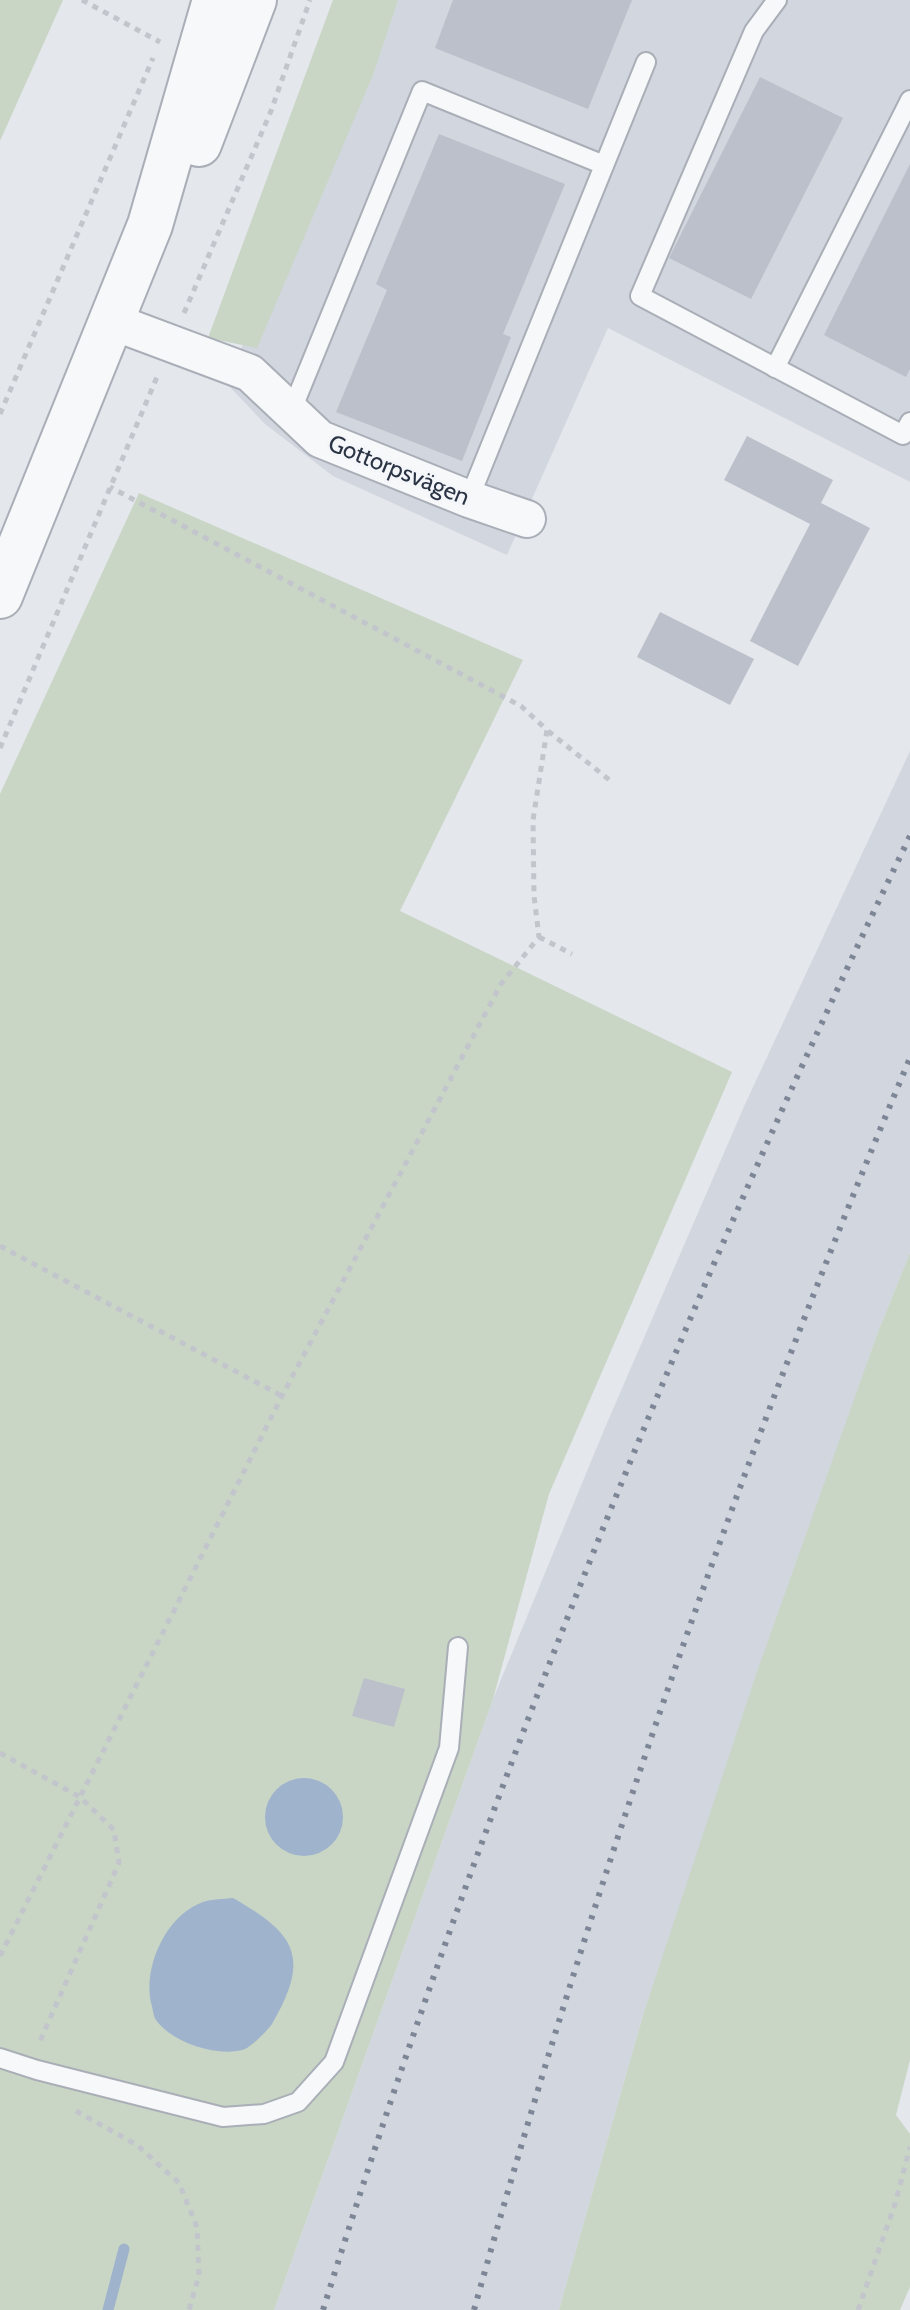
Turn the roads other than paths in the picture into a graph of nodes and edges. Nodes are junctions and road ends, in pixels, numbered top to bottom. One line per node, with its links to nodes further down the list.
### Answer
1 (215, 0): 7 (street)
2 (254, 0): 7 (street)
3 (777, 0): 9 (lane)
4 (646, 62): 6 (lane)
5 (910, 100): 9 (lane)
6 (604, 165): 10 (lane); 12 (lane)
7 (150, 225): 8 (street)
8 (111, 321): 10 (street, Gottorpsvägen); 14 (street)
9 (775, 368): 11 (lane)
10 (291, 412): 12 (street, Gottorpsvägen)
11 (910, 422)
12 (469, 499): 13 (street, Gottorpsvägen)
13 (527, 519)
14 (0, 596)
15 (458, 1647): 16 (lane)
16 (0, 2058)

